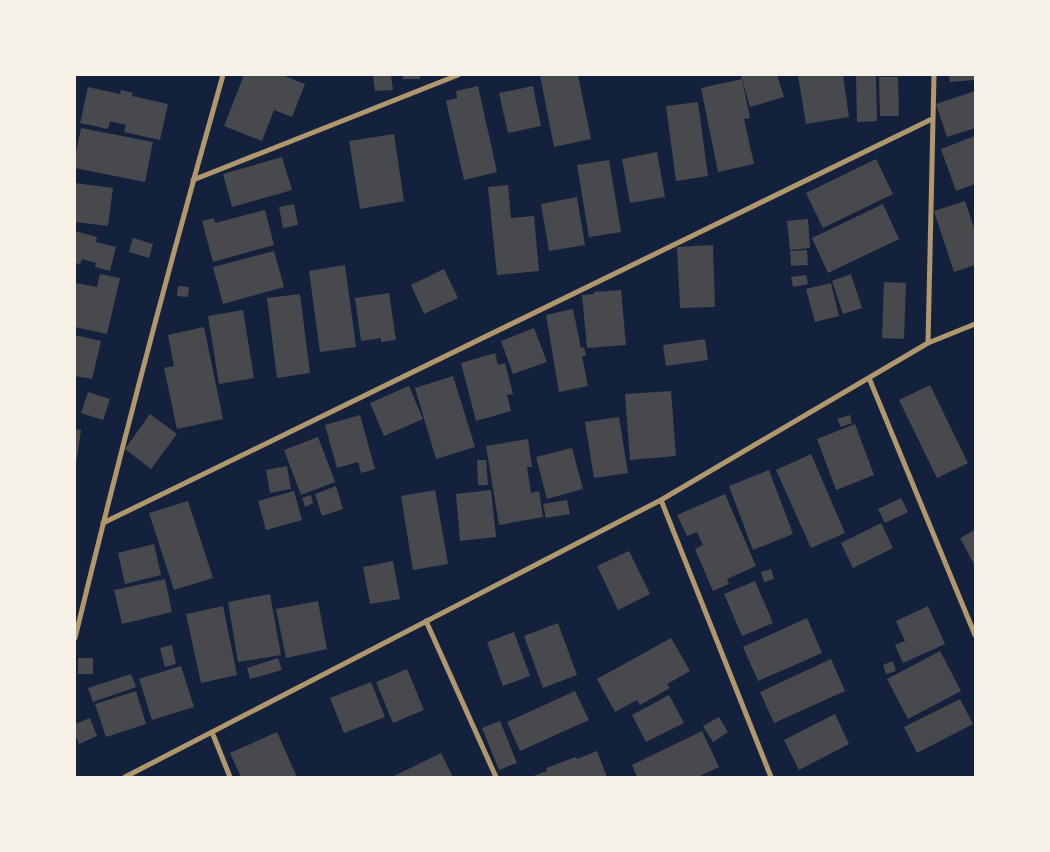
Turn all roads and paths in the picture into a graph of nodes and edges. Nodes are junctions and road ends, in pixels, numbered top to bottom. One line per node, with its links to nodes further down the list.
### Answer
1 (223, 75): 5 (street)
2 (458, 75): 5 (street)
3 (934, 75): 4 (street)
4 (932, 119): 7 (street); 10 (street)
5 (193, 180): 10 (street)
6 (975, 324): 7 (street)
7 (928, 343): 8 (street)
8 (868, 378): 9 (street); 12 (street)
9 (661, 500): 11 (street); 18 (street)
10 (103, 524): 13 (street)
11 (426, 621): 14 (street); 17 (street)
12 (975, 635)
13 (75, 638)
14 (212, 732): 15 (street); 16 (street)
15 (125, 777)
16 (230, 777)
17 (496, 777)
18 (771, 777)

